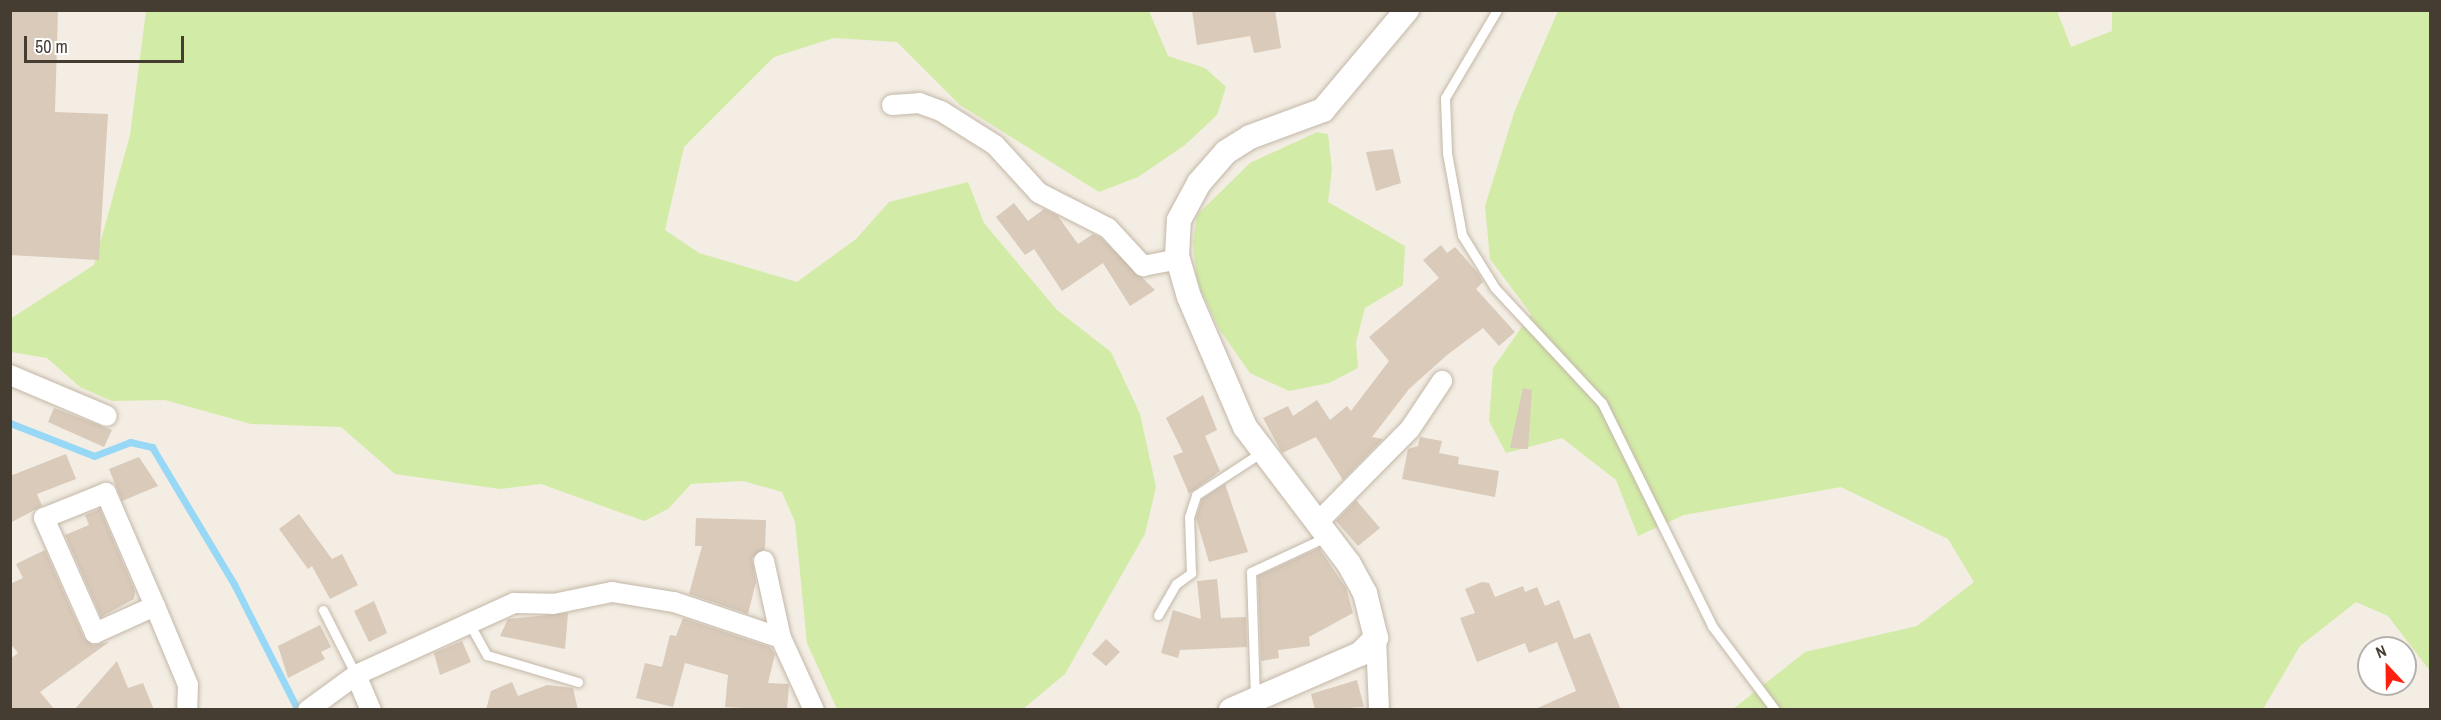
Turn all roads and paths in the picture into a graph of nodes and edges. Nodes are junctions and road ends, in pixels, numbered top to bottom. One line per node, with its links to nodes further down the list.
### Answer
1 (1407, 10): 4 (street)
2 (1497, 10): 26 (lane)
3 (892, 105): 4 (street)
4 (1178, 259): 8 (street)
5 (10, 375): 7 (street)
6 (1442, 381): 9 (street)
7 (107, 416)
8 (1262, 452): 9 (street); 13 (lane)
9 (1324, 528): 16 (street); 19 (lane)
10 (764, 561): 15 (street)
11 (155, 606): 11 (street); 20 (street)
12 (323, 610): 17 (lane)
13 (1158, 615)
14 (469, 623): 15 (street); 17 (street); 18 (lane)
15 (781, 638): 23 (street)
16 (1376, 638): 19 (street); 25 (street)
17 (356, 675): 21 (street); 22 (street)
18 (578, 682)
19 (1255, 699): 24 (street)
20 (187, 710)
21 (308, 710)
22 (371, 710)
23 (814, 710)
24 (1231, 710)
25 (1379, 710)
26 (1775, 710)

